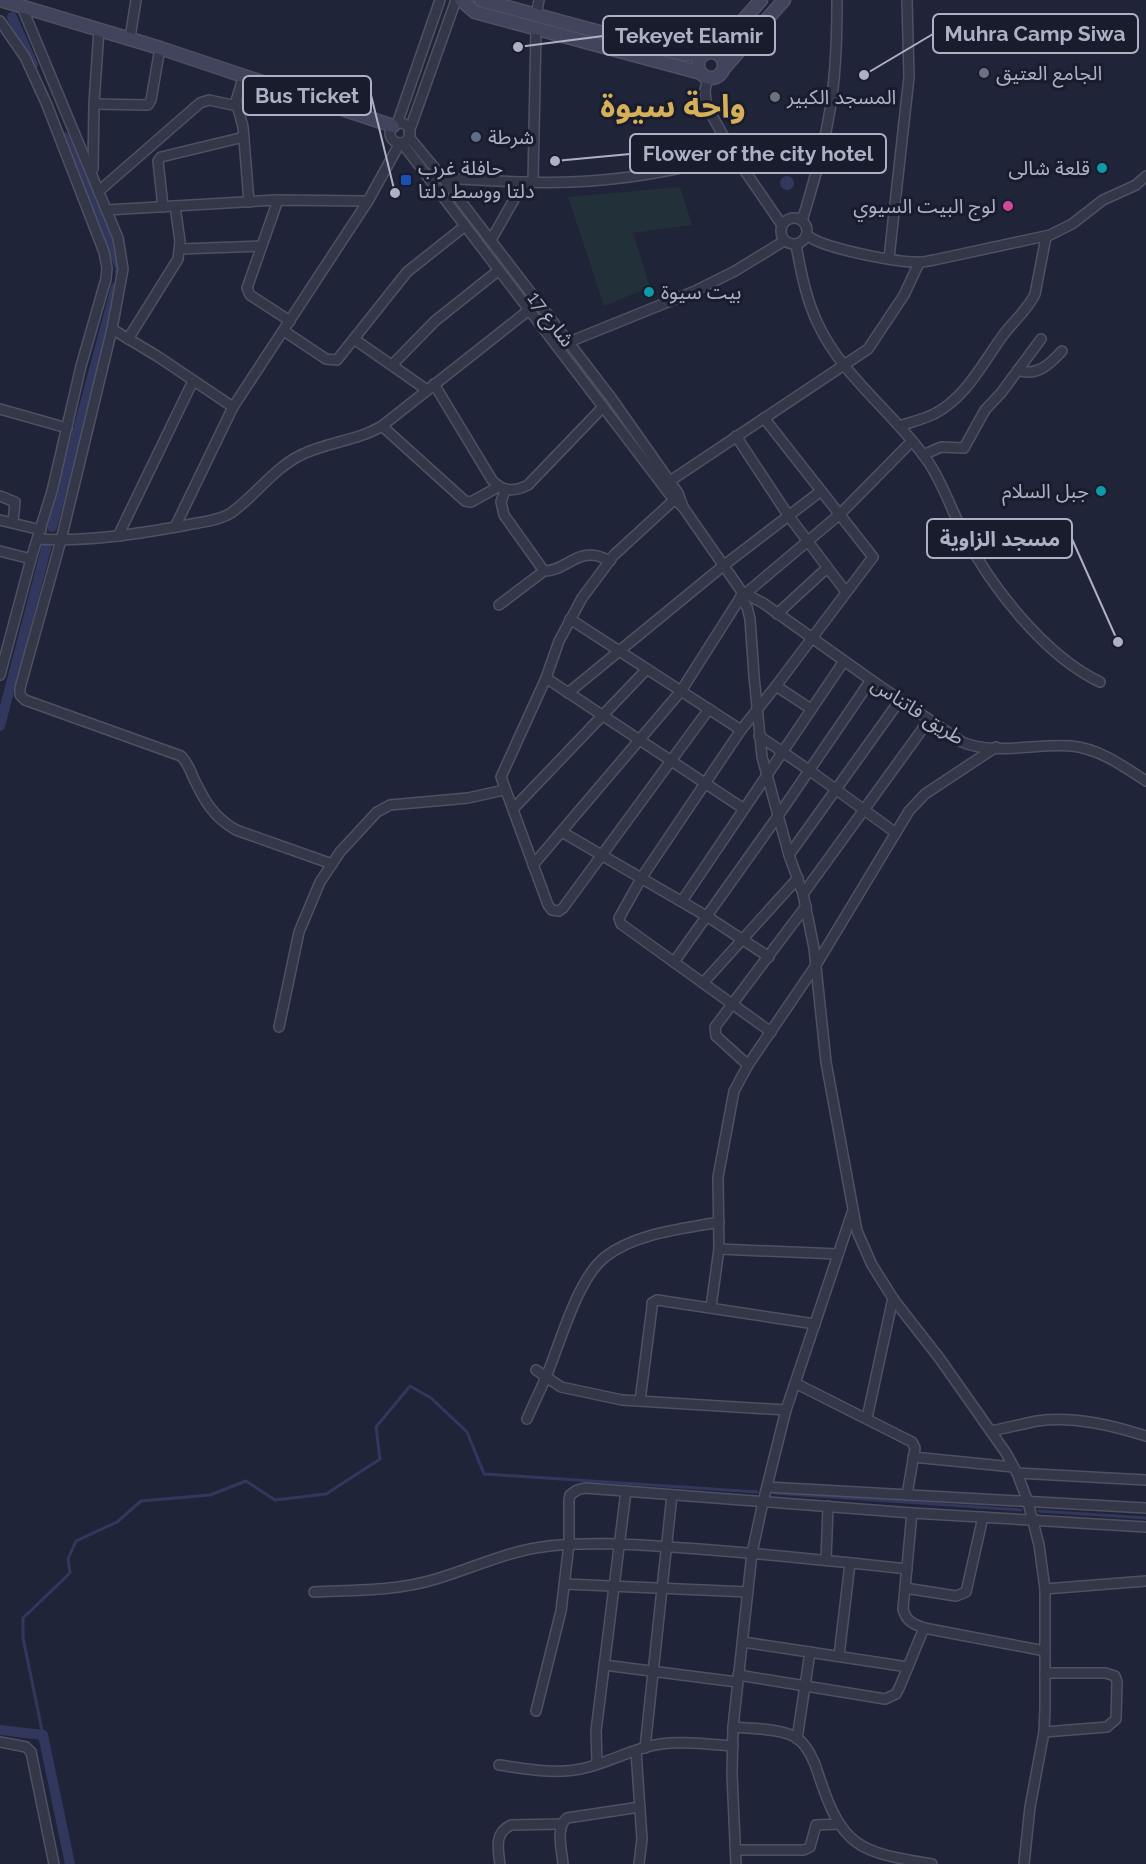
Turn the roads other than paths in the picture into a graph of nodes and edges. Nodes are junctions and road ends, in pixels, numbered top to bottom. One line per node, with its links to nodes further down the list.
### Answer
1 (1, 0): 12 (street)
2 (136, 0): 17 (street)
3 (440, 0): 20 (street)
4 (456, 0): 21 (street)
5 (462, 0): 16 (street)
6 (481, 0): 13 (street)
7 (539, 0): 13 (street)
8 (761, 0): 19 (street)
9 (784, 0): 22 (street)
10 (837, 0): 42 (street)
11 (907, 0): 52 (street)
12 (22, 7): 15 (street); 31 (street)
13 (536, 16): 19 (street)
14 (0, 21): 77 (street)
15 (99, 29): 17 (street); 25 (street)
16 (536, 29): 24 (street); 34 (street)
17 (130, 38): 18 (street)
18 (159, 48): 23 (street); 25 (street)
19 (709, 53): 22 (street); 24 (street)
20 (420, 57): 21 (street); 27 (street)
21 (434, 63): 29 (street)
22 (725, 67): 24 (street)
23 (244, 75): 26 (street); 27 (street)
24 (705, 76): 30 (street)
25 (94, 104): 31 (street)
26 (237, 106): 28 (street); 35 (street)
27 (395, 125): 29 (street); 29 (street)
28 (244, 137): 38 (street); 40 (street)
29 (405, 139): 32 (street, شارع 17); 37 (street); 44 (street, شارع 17)
30 (734, 155): 34 (street); 43 (street)
31 (93, 174): 35 (street)
32 (443, 178): 34 (street); 47 (street, شارع 17)
33 (1145, 178): 46 (street)
34 (528, 182): 47 (street)
35 (99, 190): 41 (street)
36 (278, 200): 37 (street); 38 (street); 50 (street)
37 (368, 201): 56 (street)
38 (249, 202): 39 (street)
39 (175, 206): 40 (street); 51 (street)
40 (163, 207): 41 (street)
41 (106, 210): 57 (street)
42 (802, 220): 43 (street); 45 (street)
43 (782, 225): 48 (street)
44 (465, 226): 54 (street, شارع 17); 60 (street)
45 (807, 235): 49 (street); 52 (street)
46 (1046, 237): 53 (street); 76 (street)
47 (491, 240): 62 (street, شارع 17)
48 (784, 241): 49 (street); 62 (street)
49 (796, 245): 65 (street)
50 (261, 246): 51 (street); 56 (street)
51 (180, 249): 59 (street)
52 (889, 258): 53 (street)
53 (919, 263): 65 (street)
54 (499, 270): 55 (street, شارع 17); 64 (street)
55 (529, 310): 68 (street); 72 (street, شارع 17)
56 (290, 321): 58 (street)
57 (112, 329): 59 (street); 94 (street)
58 (284, 331): 60 (street); 71 (street)
59 (128, 339): 67 (street)
60 (354, 339): 64 (street)
61 (1041, 339): 66 (street)
62 (569, 342): 81 (street, شارع 17)
63 (1062, 351): 66 (street)
64 (392, 365): 68 (street)
65 (844, 366): 74 (street); 76 (street)
66 (1018, 370): 70 (street)
67 (193, 381): 71 (street); 93 (street)
68 (430, 387): 75 (street); 82 (street)
69 (1015, 391): 70 (street)
70 (1001, 393): 80 (street)
71 (233, 407): 91 (street)
72 (603, 407): 82 (street); 85 (street, شارع 17)
73 (0, 409): 77 (street)
74 (764, 418): 78 (street); 83 (street)
75 (382, 426): 82 (street); 91 (street)
76 (900, 426): 79 (street)
77 (67, 428): 92 (street)
78 (736, 436): 81 (street); 88 (street)
79 (912, 441): 80 (street); 87 (street)
80 (923, 455): 116 (street)
81 (670, 481): 86 (street, شارع 17)
82 (501, 488): 101 (street)
83 (821, 490): 87 (street); 88 (street)
84 (0, 496): 90 (street)
85 (674, 500): 86 (street, شارع 17); 98 (street)
86 (683, 507): 99 (street, شارع 17)
87 (840, 514): 95 (street); 102 (street)
88 (788, 515): 95 (street); 99 (street)
89 (0, 520): 90 (street)
90 (14, 522): 92 (street)
91 (175, 527): 93 (street)
92 (39, 535): 94 (street); 97 (street)
93 (118, 536): 94 (street)
94 (61, 540): 146 (street)
95 (808, 542): 100 (street); 103 (street)
96 (0, 551): 97 (street)
97 (31, 559): 108 (street)
98 (610, 561): 101 (street); 106 (street)
99 (723, 566): 103 (street, شارع 17); 110 (street)
100 (827, 568): 102 (street); 105 (street)
101 (544, 572): 104 (street)
102 (846, 592): 109 (street)
103 (743, 595): 105 (street, طريق فاتناس); 118 (street); 121 (street)
104 (499, 605)
105 (777, 614): 109 (street, طريق فاتناس)
106 (570, 619): 110 (street); 114 (street)
107 (0, 630): 108 (street)
108 (12, 631): 113 (street)
109 (811, 638): 111 (street, طريق فاتناس); 117 (street)
110 (619, 652): 112 (street); 119 (street)
111 (844, 661): 115 (street, طريق فاتناس); 123 (street)
112 (647, 669): 118 (street); 124 (street)
113 (0, 675)
114 (546, 678): 119 (street); 137 (street)
115 (871, 680): 120 (street, طريق فاتناس); 132 (street)
116 (1100, 682)
117 (776, 686): 121 (street); 123 (street)
118 (681, 691): 122 (street); 128 (street)
119 (568, 693): 124 (street)
120 (900, 700): 125 (street, طريق فاتناس); 136 (street)
121 (757, 709): 126 (street); 127 (street)
122 (710, 710): 126 (street); 131 (street)
123 (811, 710): 130 (street)
124 (602, 716): 128 (street); 138 (street)
125 (929, 720): 129 (street, طريق فاتناس); 140 (street)
126 (741, 730): 135 (street)
127 (759, 736): 130 (street); 133 (street)
128 (638, 741): 131 (street); 142 (street)
129 (996, 747): 134 (street, طريق فاتناس); 143 (street)
130 (783, 752): 132 (street); 133 (street)
131 (672, 761): 135 (street); 144 (street)
132 (809, 770): 136 (street); 141 (street)
133 (767, 777): 139 (street); 141 (street)
134 (1146, 781)
135 (706, 783): 139 (street); 148 (street)
136 (836, 789): 140 (street); 145 (street)
137 (504, 790): 138 (street); 146 (street)
138 (513, 809): 147 (street)
139 (744, 809): 151 (street)
140 (864, 810): 143 (street); 150 (street)
141 (778, 816): 145 (street); 153 (street)
142 (562, 832): 144 (street); 147 (street)
143 (896, 834): 157 (street)
144 (602, 854): 147 (street); 148 (street)
145 (789, 855): 149 (street)
146 (332, 864): 160 (street)
147 (533, 865)
148 (642, 877): 151 (street); 156 (street)
149 (798, 878): 150 (street); 154 (street)
150 (803, 894): 152 (street)
151 (682, 901): 153 (street)
152 (806, 906): 155 (street); 157 (street)
153 (708, 917): 154 (street); 156 (street)
154 (743, 939): 155 (street); 158 (street)
155 (769, 957): 159 (street)
156 (674, 962): 158 (street)
157 (816, 965): 161 (street); 163 (street)
158 (703, 983): 159 (street)
159 (732, 1004): 161 (street); 162 (street)
160 (279, 1027)
161 (771, 1032): 162 (street)
162 (748, 1065): 164 (street)
163 (852, 1212): 166 (street); 167 (street)
164 (719, 1222): 165 (street); 171 (street)
165 (719, 1249): 166 (street); 168 (street)
166 (838, 1254): 169 (street)
167 (893, 1298): 175 (street); 177 (street)
168 (711, 1307): 169 (street); 173 (street)
169 (815, 1324): 172 (street)
170 (536, 1371): 171 (street)
171 (546, 1378): 173 (street); 176 (street)
172 (795, 1383): 174 (street); 175 (street)
173 (640, 1401): 174 (street)
174 (786, 1410): 182 (street)
175 (867, 1418): 179 (street)
176 (527, 1419)
177 (992, 1431): 178 (street); 180 (street)
178 (1146, 1436)
179 (913, 1457): 180 (street); 185 (street)
180 (1015, 1470): 181 (street); 187 (street)
181 (1146, 1480)
182 (767, 1487): 185 (street); 186 (street)
183 (626, 1491): 184 (street); 194 (street); 195 (street)
184 (672, 1495): 186 (street); 196 (street)
185 (907, 1495): 187 (street)
186 (763, 1502): 188 (street); 197 (street)
187 (1028, 1502): 189 (street); 192 (street)
188 (828, 1506): 190 (street); 198 (street)
189 (1146, 1508)
190 (912, 1512): 191 (street); 200 (street)
191 (983, 1517): 192 (street); 205 (street)
192 (1032, 1519): 193 (street); 206 (street)
193 (1146, 1527)
194 (569, 1544): 195 (street); 202 (street); 207 (street)
195 (619, 1544): 196 (street); 203 (street)
196 (667, 1547): 197 (street); 204 (street)
197 (752, 1553): 198 (street); 208 (street)
198 (826, 1560): 199 (street)
199 (850, 1563): 200 (street); 213 (street)
200 (907, 1569): 205 (street)
201 (1146, 1581): 206 (street)
202 (565, 1584): 203 (street); 220 (street)
203 (614, 1587): 204 (street); 214 (street)
204 (663, 1588): 208 (street); 216 (street)
205 (905, 1588): 209 (street)
206 (1045, 1588): 211 (street)
207 (314, 1592)
208 (748, 1592): 210 (street)
209 (924, 1628): 211 (street); 215 (street)
210 (743, 1642): 212 (street); 218 (street)
211 (1045, 1651): 217 (street)
212 (810, 1652): 213 (street); 219 (street)
213 (839, 1656): 215 (street)
214 (604, 1665): 216 (street); 227 (street)
215 (908, 1667): 219 (street)
216 (653, 1672): 218 (street); 226 (street)
217 (1045, 1673): 222 (street); 222 (street)
218 (737, 1679): 219 (street); 221 (street)
219 (806, 1687): 223 (street)
220 (536, 1711)
221 (734, 1727): 223 (street); 225 (street)
222 (1044, 1732): 240 (street)
223 (797, 1739): 231 (street)
224 (0, 1742): 234 (street)
225 (733, 1746): 226 (street); 232 (street)
226 (640, 1749): 227 (street); 229 (street)
227 (597, 1764): 228 (street)
228 (499, 1765)
229 (640, 1807): 230 (street); 237 (street)
230 (561, 1824): 235 (street); 236 (street)
231 (839, 1824): 232 (street); 233 (street)
232 (736, 1850): 238 (street)
233 (898, 1861): 239 (street)
234 (54, 1864)
235 (500, 1864)
236 (563, 1864)
237 (639, 1864)
238 (736, 1864)
239 (932, 1864)
240 (1024, 1864)

